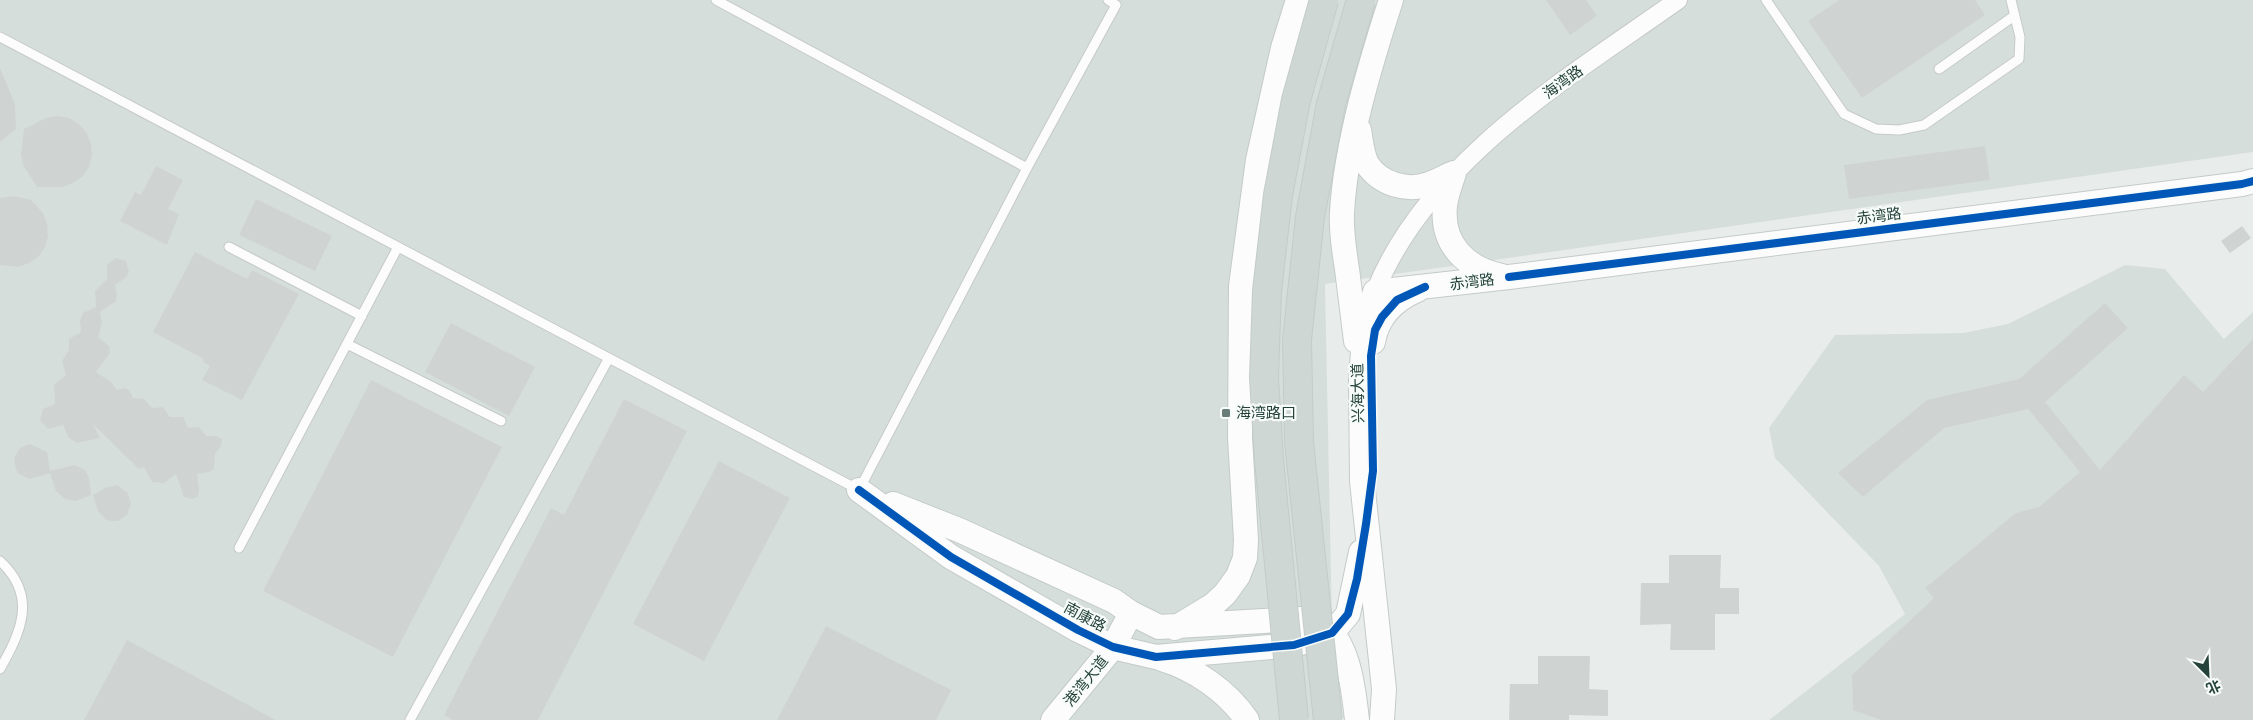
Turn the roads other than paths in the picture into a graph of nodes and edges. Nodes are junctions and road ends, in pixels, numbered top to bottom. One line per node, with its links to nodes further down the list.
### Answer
1 (716, 0): 14 (lane)
2 (1108, 0): 14 (lane)
3 (1298, 0): 32 (street)
4 (1324, 0): 40 (main road, bridge)
5 (1361, 0): 41 (main road, bridge)
6 (1391, 0): 13 (street, 兴海大道)
7 (1678, 0): 15 (street, 海湾路)
8 (1766, 0): 10 (lane)
9 (2011, 0): 10 (lane)
10 (2014, 16): 12 (lane)
11 (0, 37): 18 (lane)
12 (1939, 69)
13 (1358, 119): 15 (street); 25 (street, 兴海大道)
14 (1027, 168): 27 (lane)
15 (1454, 172): 19 (street); 21 (street, 海湾路)
16 (2253, 181): 19 (street, 赤湾路)
17 (229, 247): 22 (lane)
18 (398, 247): 22 (lane); 24 (lane)
19 (1509, 277): 20 (street, 赤湾路)
20 (1425, 287): 21 (street, 赤湾路); 28 (street, 兴海大道)
21 (1375, 292): 25 (street, 兴海大道)
22 (362, 316): 23 (lane)
23 (347, 344): 26 (lane); 29 (lane)
24 (609, 358): 27 (lane); 37 (lane)
25 (1361, 380): 28 (street, 兴海大道)
26 (501, 421)
27 (859, 490): 31 (street, 南康路); 34 (street, 南康路)
28 (1366, 524): 33 (street); 43 (street, 兴海大道)
29 (239, 548)
30 (0, 561): 36 (lane)
31 (1131, 614): 32 (street, 南康路); 34 (street, 港湾大道)
32 (1175, 628): 33 (street, 南康路)
33 (1332, 633): 35 (street, 南康路); 42 (street)
34 (1113, 647): 35 (street, 南康路); 38 (street, 港湾大道)
35 (1156, 657): 39 (street)
36 (0, 670)
37 (410, 720)
38 (1054, 720)
39 (1247, 720)
40 (1294, 720)
41 (1328, 720)
42 (1357, 720)
43 (1382, 720)

